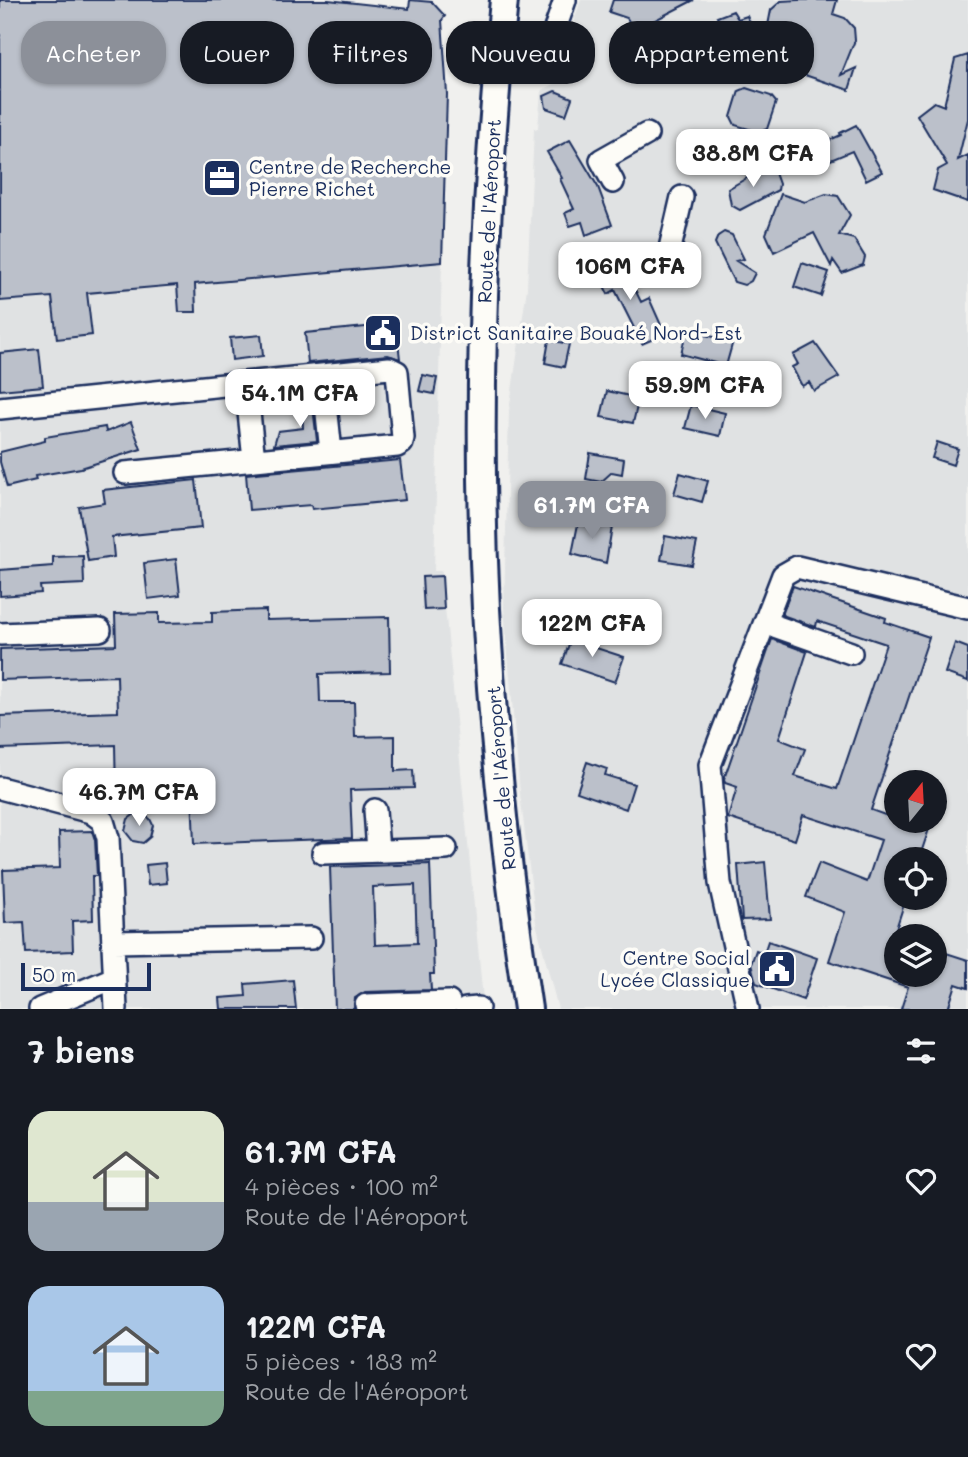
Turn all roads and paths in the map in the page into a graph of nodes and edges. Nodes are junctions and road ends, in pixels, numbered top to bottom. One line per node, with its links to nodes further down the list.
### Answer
1 (504, 0): 32 (main road, Route de l'Aéroport)
2 (565, 0): 3 (lane)
3 (558, 21)
4 (647, 134): 5 (lane)
5 (613, 182)
6 (682, 197): 7 (lane)
7 (664, 274)
8 (323, 376): 9 (lane); 11 (lane); 11 (lane)
9 (246, 384): 10 (lane); 12 (lane)
10 (0, 408)
11 (331, 452): 12 (lane)
12 (254, 460): 13 (lane)
13 (125, 473)
14 (968, 608): 15 (lane)
15 (766, 623): 18 (lane); 33 (lane)
16 (100, 630): 17 (lane)
17 (0, 634)
18 (851, 653)
19 (0, 788): 25 (lane)
20 (375, 810): 22 (lane)
21 (446, 849): 22 (lane)
22 (378, 851): 23 (lane)
23 (323, 853)
24 (311, 938): 25 (lane)
25 (114, 942): 26 (lane)
26 (114, 978): 30 (lane); 31 (lane)
27 (366, 1005): 28 (lane)
28 (457, 1005): 29 (lane)
29 (478, 1008)
30 (40, 1009)
31 (116, 1009)
32 (528, 1009)
33 (748, 1009)

